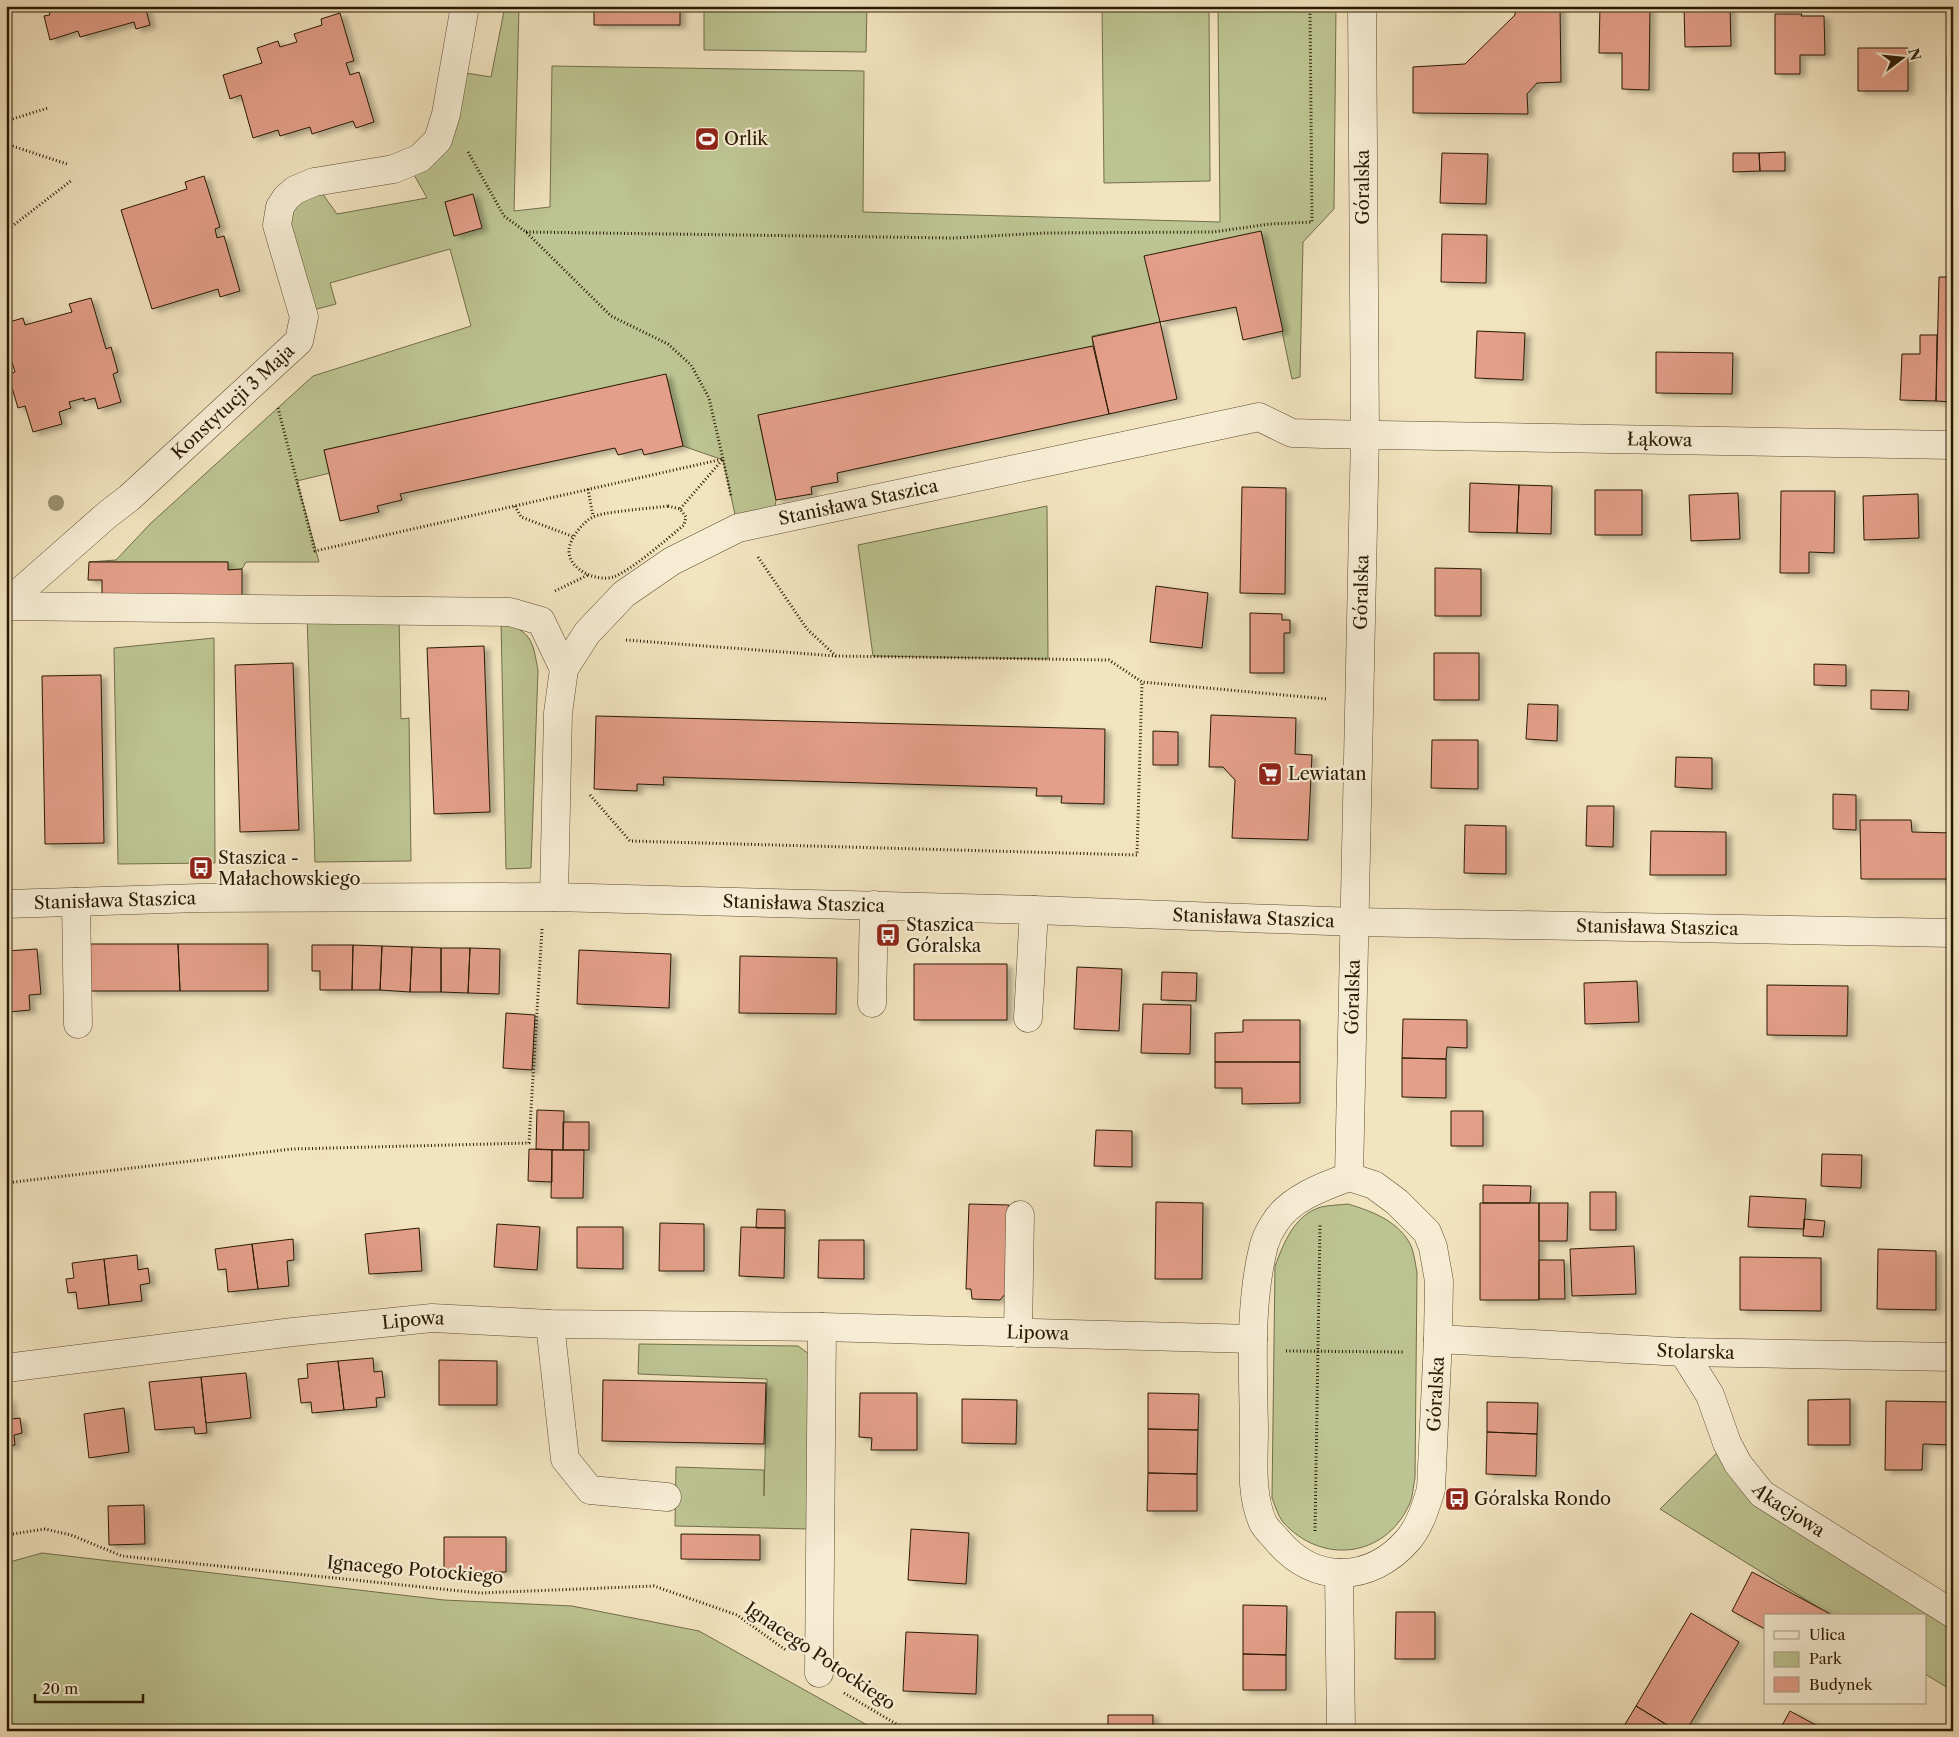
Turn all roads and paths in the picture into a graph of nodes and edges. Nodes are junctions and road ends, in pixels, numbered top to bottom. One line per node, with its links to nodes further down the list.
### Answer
1 (465, 6): 5 (street, Konstytucji 3 Maja)
2 (1310, 6): 11 (path)
3 (1362, 6): 13 (street, Góralska)
4 (48, 108): 6 (path)
5 (446, 114): 11 (path); 22 (street, Konstytucji 3 Maja)
6 (6, 121)
7 (6, 144): 8 (path)
8 (66, 164)
9 (72, 180): 10 (path)
10 (6, 231)
11 (526, 232): 15 (path)
12 (278, 408): 17 (path)
13 (1365, 434): 14 (street, Łąkowa); 20 (street, Stanisława Staszica); 34 (street, Góralska)
14 (1953, 445)
15 (723, 460): 16 (path); 18 (path); 20 (path)
16 (588, 489): 17 (path); 19 (path)
17 (515, 506): 21 (path)
18 (680, 510): 19 (path); 21 (path)
19 (593, 516): 21 (path)
20 (738, 528): 23 (street, Stanisława Staszica); 24 (path)
21 (574, 537)
22 (6, 605): 25 (street)
23 (585, 637): 24 (path); 25 (street, Stanisława Staszica)
24 (836, 656): 26 (path)
25 (564, 670): 28 (street, Stanisława Staszica)
26 (1142, 682): 27 (path); 28 (path)
27 (1332, 699)
28 (557, 756): 29 (street, Stanisława Staszica)
29 (554, 897): 30 (street, Stanisława Staszica); 32 (street, Stanisława Staszica)
30 (76, 902): 31 (street, Stanisława Staszica); 39 (street)
31 (6, 904)
32 (874, 905): 33 (street, Stanisława Staszica); 37 (street)
33 (1034, 910): 34 (street, Stanisława Staszica); 38 (street)
34 (1355, 922): 36 (street, Stanisława Staszica); 40 (street, Góralska)
35 (542, 927): 41 (path)
36 (1953, 933)
37 (872, 1003)
38 (1028, 1018)
39 (78, 1024)
40 (1349, 1177): 42 (street); 48 (street, Góralska)
41 (6, 1183)
42 (1321, 1186): 47 (street); 49 (path)
43 (1020, 1215): 46 (street)
44 (550, 1324): 45 (street, Lipowa); 52 (street, Lipowa); 53 (street)
45 (822, 1327): 46 (street, Lipowa); 57 (street)
46 (1018, 1333): 47 (street, Lipowa)
47 (1253, 1344): 49 (path); 55 (street)
48 (1438, 1346): 49 (path); 50 (street, Stolarska); 55 (street, Góralska)
49 (1318, 1351): 55 (path)
50 (1683, 1352): 51 (street, Stolarska); 56 (street, Akacjowa)
51 (1953, 1357)
52 (6, 1368)
53 (667, 1497)
54 (6, 1535): 57 (path, Ignacego Potockiego)
55 (1327, 1570): 59 (street)
56 (1953, 1614)
57 (818, 1673): 58 (path, Ignacego Potockiego)
58 (908, 1731)
59 (1341, 1731)

